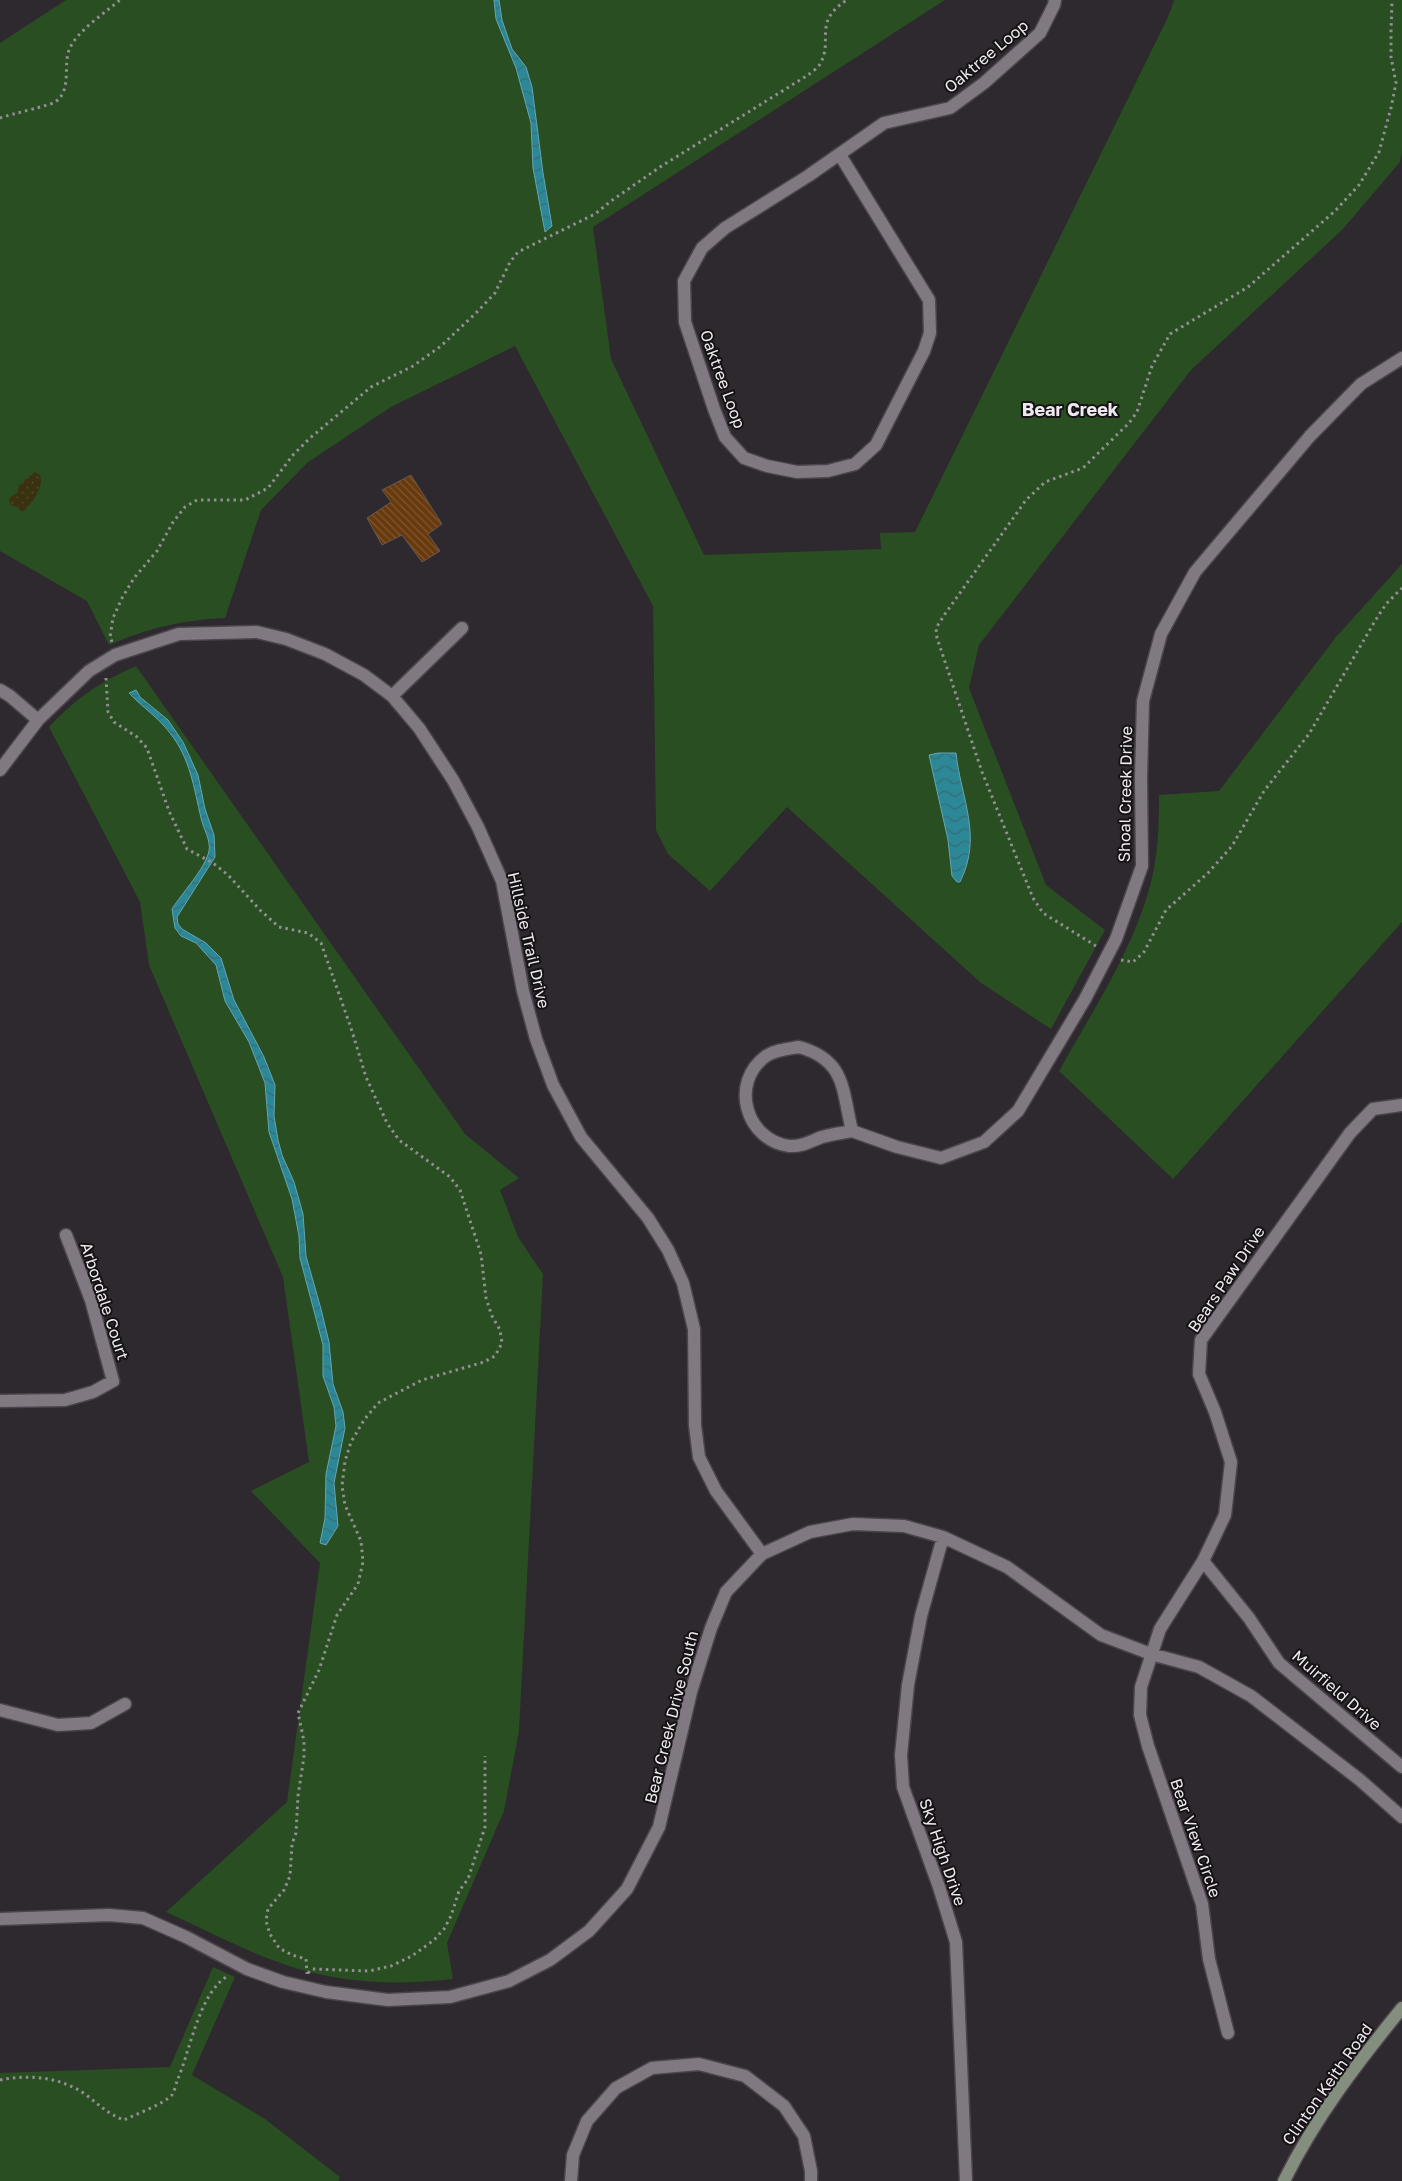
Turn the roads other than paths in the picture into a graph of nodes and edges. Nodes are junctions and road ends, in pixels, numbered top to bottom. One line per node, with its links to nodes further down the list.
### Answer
1 (1055, 0): 2 (street, Oaktree Loop)
2 (840, 155): 2 (street, Oaktree Loop)
3 (1402, 358): 10 (street, Shoal Creek Drive)
4 (462, 628): 6 (street)
5 (0, 690): 7 (street)
6 (392, 696): 7 (street, Hillside Trail Drive); 14 (street, Hillside Trail Drive)
7 (38, 720): 8 (street, Hillside Trail Drive)
8 (0, 770)
9 (1402, 1105): 15 (street, Bears Paw Drive)
10 (852, 1131): 10 (street)
11 (66, 1235): 12 (street, Arbordale Court)
12 (0, 1401)
13 (944, 1537): 14 (street, Bear Creek Drive South); 16 (street, Bear Creek Drive South); 26 (street, Sky High Drive)
14 (762, 1554): 21 (street, Bear Creek Drive South)
15 (1203, 1561): 16 (street, Bears Paw Drive); 19 (street, Muirfield Drive)
16 (1150, 1654): 20 (street, Bear Creek Drive South); 23 (street, Bear View Circle)
17 (125, 1704): 18 (street)
18 (0, 1710)
19 (1402, 1767)
20 (1402, 1817)
21 (0, 1919)
22 (1402, 2008): 27 (main road, Clinton Keith Road)
23 (1228, 2033)
24 (571, 2181): 25 (street)
25 (811, 2181)
26 (966, 2181)
27 (1284, 2181)

